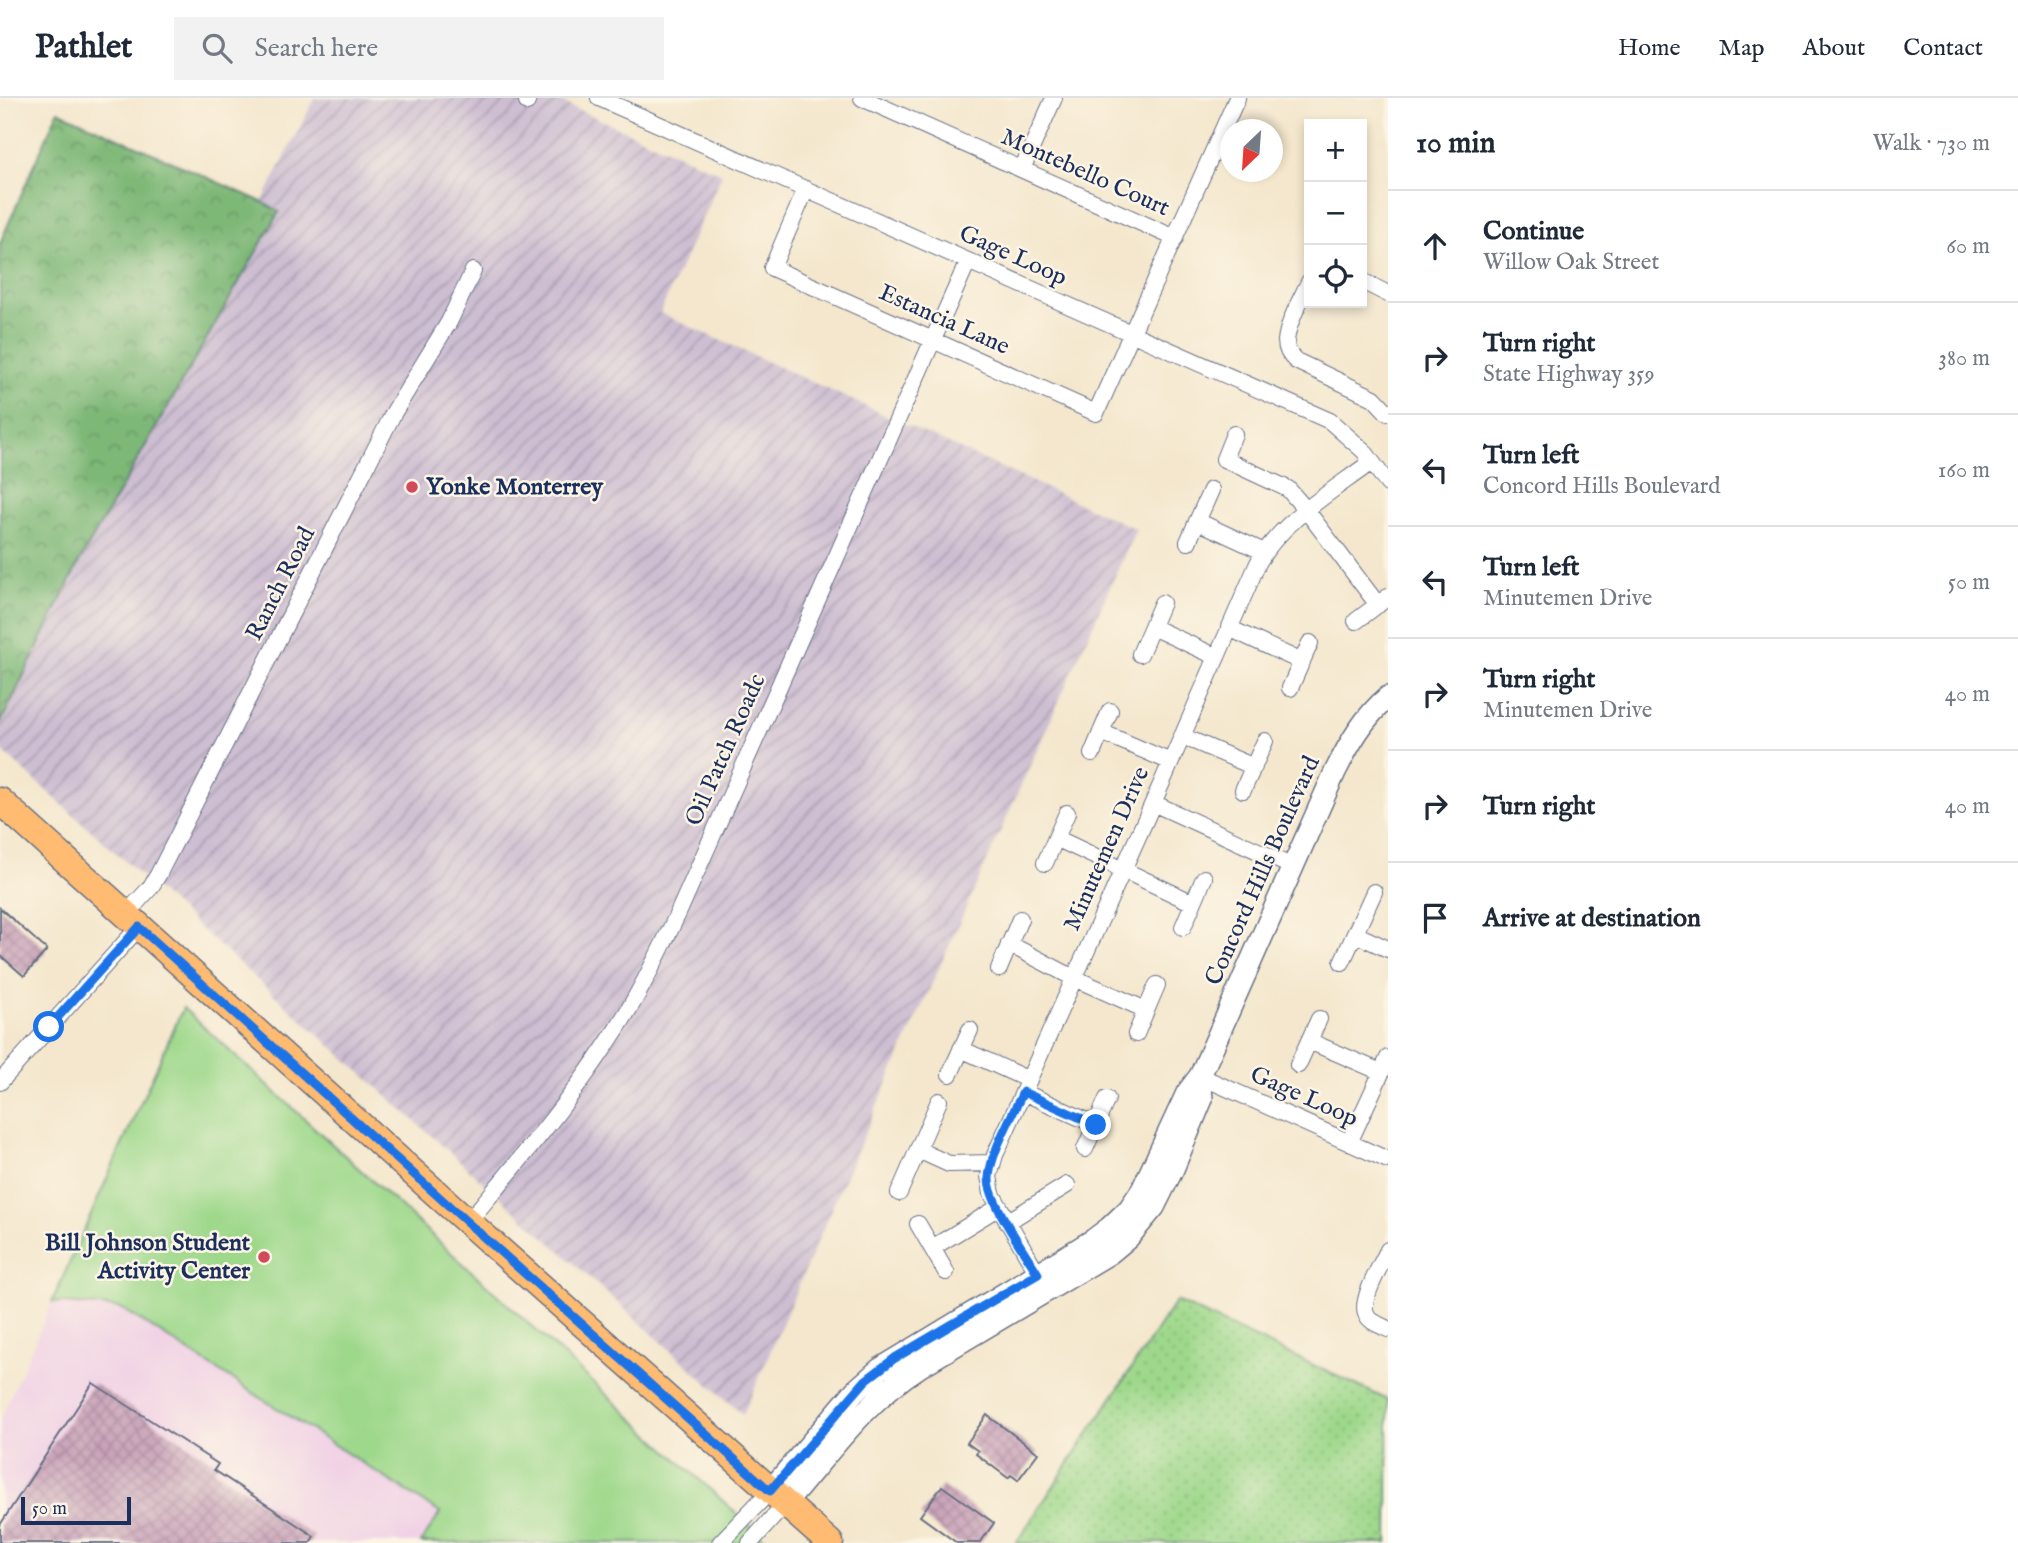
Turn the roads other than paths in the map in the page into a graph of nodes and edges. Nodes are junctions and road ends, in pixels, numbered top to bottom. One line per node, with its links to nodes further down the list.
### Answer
1 (599, 98): 6 (street, Gage Loop)
2 (862, 98): 5 (street, Montebello Court)
3 (1054, 98): 5 (street)
4 (1237, 98): 7 (street)
5 (1022, 169): 7 (street, Montebello Court)
6 (806, 189): 8 (street, Gage Loop); 14 (street, Estancia Lane)
7 (1175, 238): 13 (street)
8 (968, 261): 13 (street, Gage Loop); 14 (street, Oil Patch Roadc)
9 (473, 271): 54 (street, Ranch Road)
10 (1367, 283): 12 (street)
11 (1304, 292): 15 (street)
12 (1388, 293)
13 (1132, 334): 14 (street, Estancia Lane); 17 (street, Gage Loop)
14 (933, 340): 87 (street, Oil Patch Roadc)
15 (1386, 407)
16 (1234, 434): 20 (street)
17 (1371, 462): 18 (street, Gage Loop); 20 (street, Minutemen Drive)
18 (1388, 484)
19 (1212, 490): 21 (street)
20 (1307, 511): 23 (street, Minutemen Drive); 24 (street)
21 (1197, 521): 22 (street); 23 (street)
22 (1188, 542)
23 (1264, 552): 28 (street, Minutemen Drive)
24 (1383, 601): 26 (street)
25 (1162, 603): 27 (street)
26 (1356, 621)
27 (1152, 627): 30 (street); 31 (street)
28 (1229, 628): 31 (street, Minutemen Drive); 32 (street)
29 (1310, 643): 32 (street)
30 (1140, 654)
31 (1217, 657): 37 (street, Minutemen Drive)
32 (1302, 662): 33 (street)
33 (1290, 688)
34 (1388, 696): 48 (street, Concord Hills Boulevard)
35 (1110, 711): 36 (street)
36 (1101, 732): 39 (street); 40 (street)
37 (1182, 736): 40 (street, Minutemen Drive); 41 (street)
38 (1265, 741): 41 (street)
39 (1092, 754)
40 (1171, 762): 44 (street, Minutemen Drive)
41 (1254, 767): 42 (street)
42 (1243, 790)
43 (0, 801): 54 (main road)
44 (1153, 803): 48 (street); 49 (street, Minutemen Drive)
45 (1067, 813): 46 (street)
46 (1056, 838): 47 (street); 49 (street)
47 (1045, 863)
48 (1293, 867): 72 (street, Concord Hills Boulevard)
49 (1123, 869): 52 (street); 61 (street, Minutemen Drive)
50 (1204, 878): 52 (street)
51 (1374, 892): 56 (street)
52 (1193, 903): 55 (street)
53 (1020, 919): 57 (street)
54 (132, 920): 73 (street, Ranch Road); 87 (main road)
55 (1183, 927)
56 (1355, 934): 58 (street); 59 (street)
57 (1009, 944): 60 (street); 61 (street)
58 (1388, 949)
59 (1342, 962)
60 (999, 970)
61 (1074, 978): 63 (street); 74 (street, Minutemen Drive)
62 (1157, 985): 63 (street)
63 (1146, 1010): 66 (street)
64 (1319, 1019): 67 (street)
65 (970, 1030): 68 (street)
66 (1136, 1034)
67 (1309, 1041): 69 (street); 70 (street)
68 (961, 1049): 71 (street); 74 (street)
69 (1298, 1065)
70 (1385, 1066): 78 (street)
71 (950, 1074)
72 (1200, 1076): 78 (street, Gage Loop); 92 (street, Concord Hills Boulevard)
73 (0, 1082)
74 (1026, 1086): 77 (street); 82 (street, Minutemen Drive)
75 (1107, 1099): 77 (street)
76 (939, 1101): 80 (street)
77 (1096, 1125): 79 (street)
78 (1349, 1143): 81 (street, Gage Loop)
79 (1084, 1149)
80 (918, 1150): 82 (street); 84 (street)
81 (1388, 1160)
82 (992, 1163): 85 (street, Minutemen Drive)
83 (1067, 1185): 86 (street)
84 (899, 1193)
85 (999, 1207): 86 (street, Minutemen Drive); 89 (street)
86 (1007, 1222): 92 (street, Minutemen Drive)
87 (468, 1223): 94 (main road)
88 (918, 1224): 89 (street)
89 (932, 1248): 91 (street)
90 (1388, 1250): 93 (street)
91 (946, 1272)
92 (1043, 1282): 94 (street, Concord Hills Boulevard)
93 (1388, 1329)
94 (778, 1497): 95 (street); 96 (street); 97 (main road)
95 (720, 1543)
96 (750, 1543)
97 (830, 1543)

